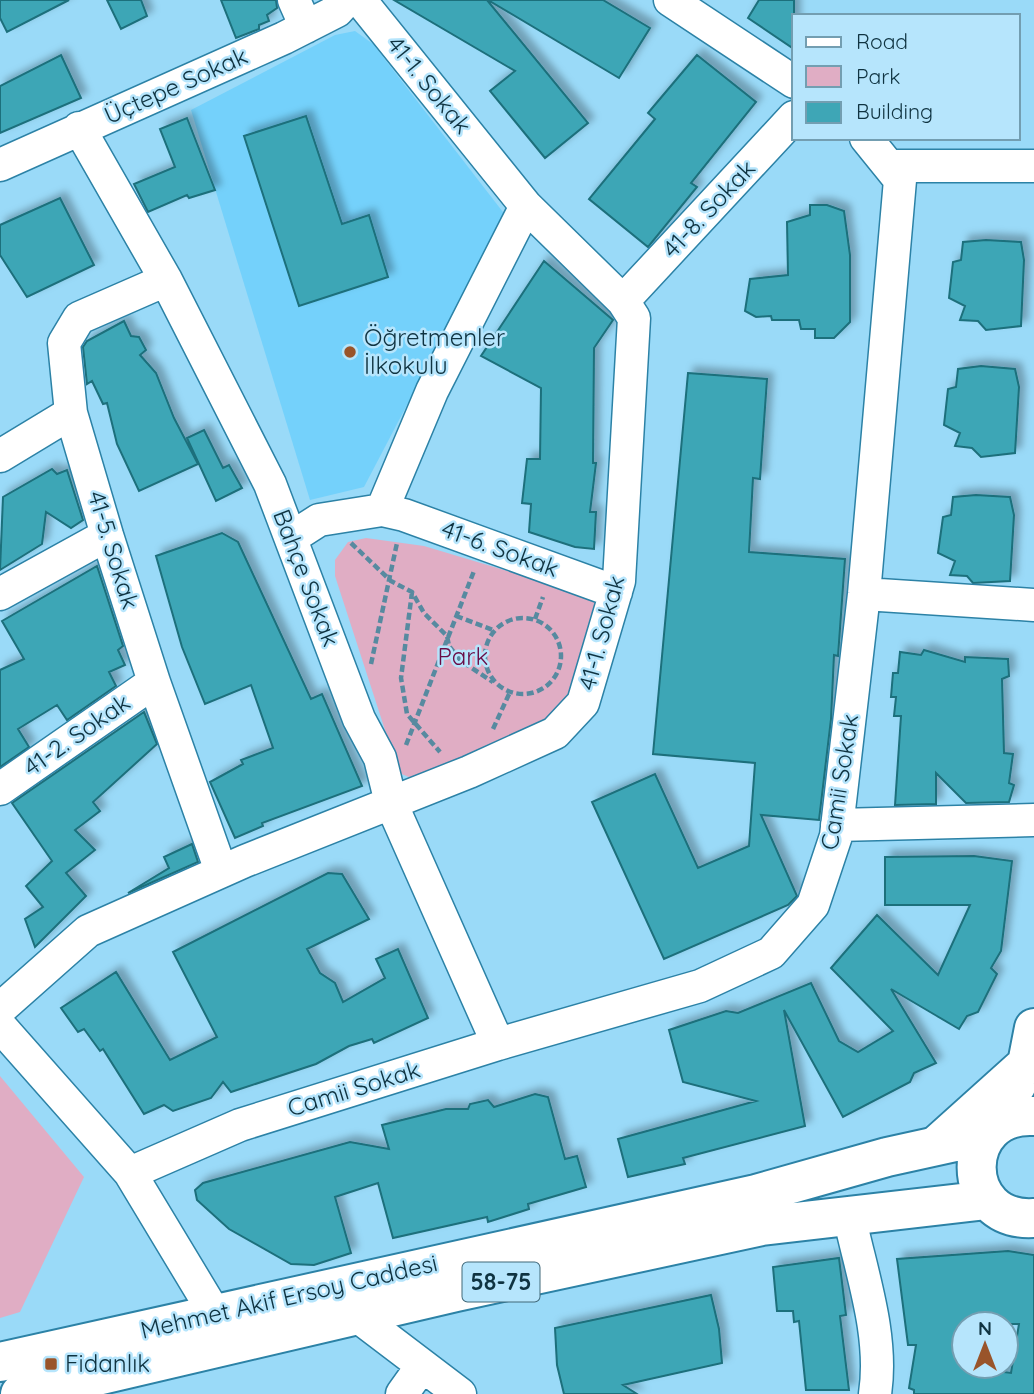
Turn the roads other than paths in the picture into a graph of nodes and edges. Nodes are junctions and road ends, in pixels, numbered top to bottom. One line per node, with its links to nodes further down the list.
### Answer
1 (347, 0): 4 (street, Üçtepe Sokak)
2 (360, 0): 12 (street, 41-1. Sokak)
3 (684, 4): 5 (street)
4 (300, 13): 7 (street, Üçtepe Sokak)
5 (792, 81)
6 (792, 119): 14 (street, 41-8. Sokak)
7 (79, 128): 9 (street, Üçtepe Sokak); 13 (street, Bahçe Sokak)
8 (868, 140): 10 (street, Camii Sokak)
9 (0, 165)
10 (889, 166): 11 (street); 22 (street, Camii Sokak)
11 (1034, 166)
12 (526, 206): 14 (street, 41-1. Sokak); 17 (street)
13 (166, 280): 15 (street, 41-5. Sokak); 19 (street, Bahçe Sokak)
14 (623, 301): 20 (street, 41-1. Sokak)
15 (71, 413): 16 (street); 18 (street, 41-5. Sokak)
16 (0, 456)
17 (393, 512): 19 (street); 20 (street, 41-6. Sokak)
18 (107, 535): 21 (street); 24 (street, 41-5. Sokak)
19 (290, 538): 26 (street, Bahçe Sokak)
20 (616, 592): 26 (street, 41-1. Sokak)
21 (0, 594)
22 (864, 594): 23 (street); 28 (street, Camii Sokak)
23 (1034, 605)
24 (154, 682): 25 (street, 41-2. Sokak); 29 (street, 41-5. Sokak)
25 (0, 789)
26 (391, 803): 29 (street, 41-1. Sokak); 32 (street, Bahçe Sokak)
27 (1034, 820): 28 (street)
28 (837, 825): 32 (street, Camii Sokak)
29 (221, 871): 30 (street, 41-1. Sokak)
30 (0, 1009)
31 (0, 1026): 37 (street)
32 (498, 1044): 37 (street, Camii Sokak)
33 (1030, 1046): 35 (main road); 36 (main road)
34 (1034, 1116): 35 (main road, Mehmet Akif Ersoy Caddesi)
35 (992, 1131): 36 (main road, Mehmet Akif Ersoy Caddesi); 38 (main road)
36 (938, 1144): 41 (main road, Mehmet Akif Ersoy Caddesi)
37 (130, 1173): 41 (street)
38 (987, 1200): 39 (main road, Mehmet Akif Ersoy Caddesi / 58-75); 40 (main road)
39 (849, 1215): 42 (main road, Mehmet Akif Ersoy Caddesi / 58-75); 48 (street)
40 (1034, 1218)
41 (215, 1314): 43 (main road, Mehmet Akif Ersoy Caddesi)
42 (356, 1315): 44 (street); 45 (main road, Mehmet Akif Ersoy Caddesi / 58-75)
43 (0, 1362)
44 (422, 1366): 46 (street); 47 (street)
45 (20, 1394)
46 (402, 1394)
47 (460, 1394)
48 (875, 1394)

